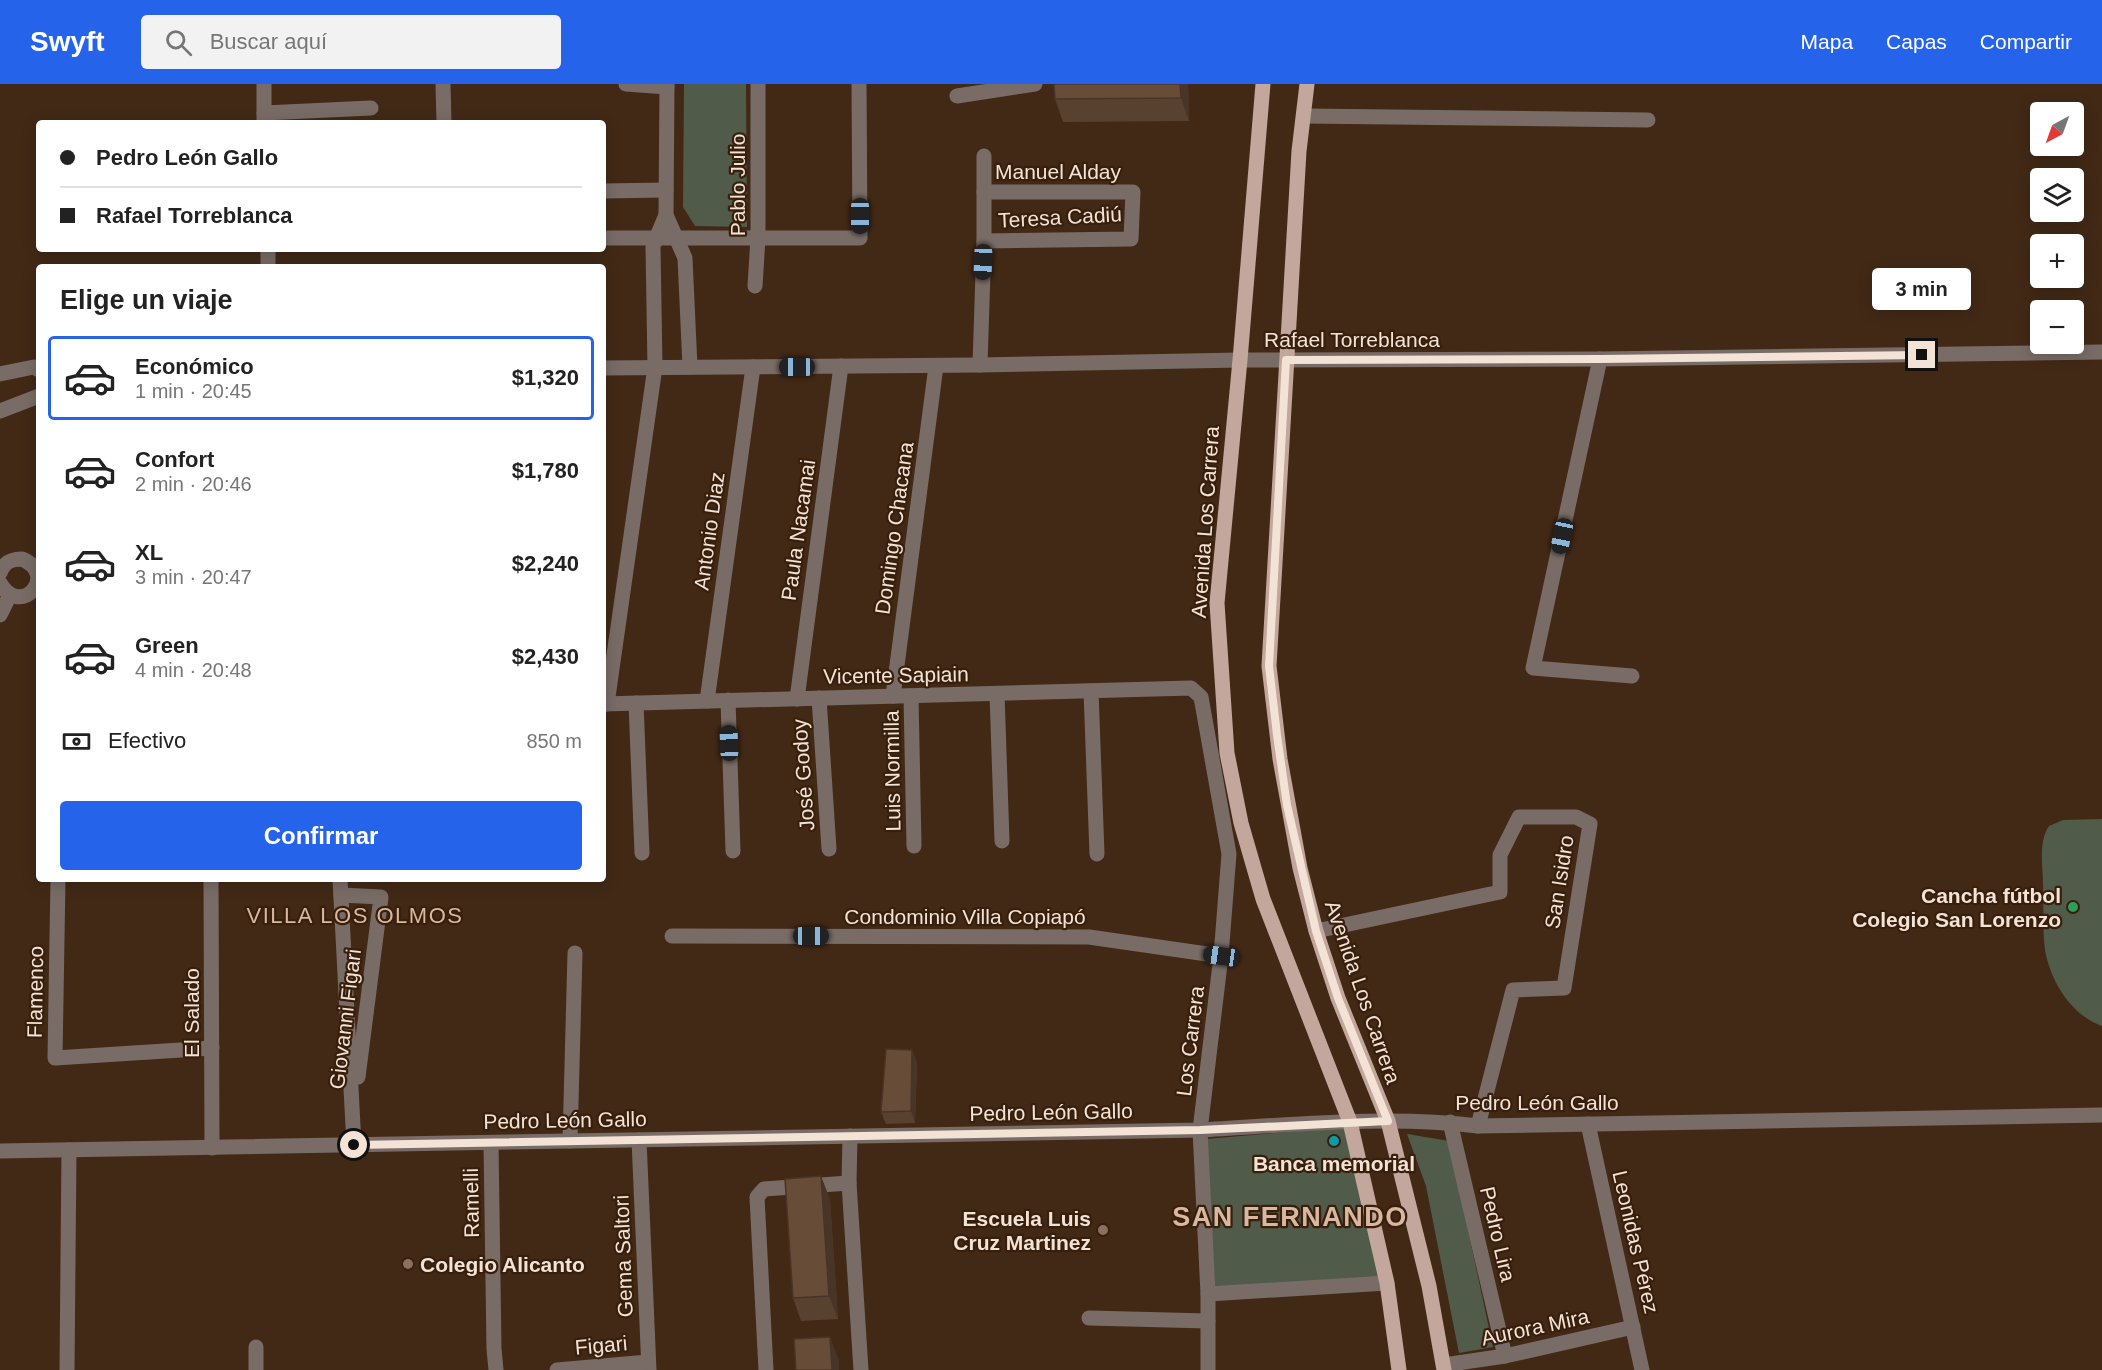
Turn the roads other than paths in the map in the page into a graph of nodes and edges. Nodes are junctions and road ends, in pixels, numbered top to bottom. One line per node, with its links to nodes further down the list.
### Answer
1 (264, 84): 13 (street)
2 (443, 84): 14 (street)
3 (626, 84): 9 (street)
4 (758, 84): 22 (street, Pablo Julio)
5 (859, 84): 22 (street)
6 (1035, 84): 10 (street)
7 (1263, 84): 30 (main road, Avenida Los Carrera)
8 (1307, 84): 12 (main road, Avenida Los Carrera)
9 (667, 86): 17 (street)
10 (957, 96)
11 (371, 108): 13 (street)
12 (1304, 116): 15 (street); 31 (main road, Avenida Los Carrera)
13 (264, 118)
14 (444, 120)
15 (1648, 120)
16 (984, 156): 19 (street)
17 (666, 190): 18 (street); 21 (street)
18 (606, 191)
19 (984, 192): 20 (street, Manuel Alday); 26 (street)
20 (1133, 192): 26 (street, Teresa Cadiú)
21 (666, 215): 24 (street); 25 (street)
22 (758, 237): 25 (street); 27 (street, Pablo Julio)
23 (606, 238): 24 (street)
24 (657, 238): 25 (street); 35 (street)
25 (676, 238): 36 (street)
26 (984, 242): 34 (street)
27 (755, 286)
28 (2102, 352): 29 (street, Rafael Torreblanca)
29 (1600, 359): 31 (street, Rafael Torreblanca); 48 (street)
30 (1240, 360): 31 (street, Rafael Torreblanca); 34 (street, Rafael Torreblanca); 78 (main road, Avenida Los Carrera)
31 (1286, 360): 70 (main road, Avenida Los Carrera)
32 (841, 366): 33 (street, Rafael Torreblanca); 37 (street, Rafael Torreblanca); 56 (street, Paula Nacamai)
33 (936, 366): 34 (street, Rafael Torreblanca); 52 (street, Domingo Chacana)
34 (980, 366)
35 (655, 367): 36 (street, Rafael Torreblanca); 39 (street, Rafael Torreblanca); 54 (street)
36 (690, 367): 37 (street, Rafael Torreblanca)
37 (753, 367): 58 (street, Antonio Diaz)
38 (36, 368): 40 (street)
39 (606, 368)
40 (0, 374)
41 (36, 397): 42 (street)
42 (0, 411)
43 (2, 566): 44 (street)
44 (34, 566)
45 (36, 586): 46 (street)
46 (5, 589): 47 (street)
47 (0, 615)
48 (1632, 676)
49 (1191, 688): 50 (street, Vicente Sapiain); 73 (street, Los Carrera)
50 (1091, 691): 51 (street, Vicente Sapiain); 66 (street)
51 (997, 694): 53 (street, Vicente Sapiain); 61 (street)
52 (893, 696): 53 (street, Vicente Sapiain); 55 (street, Vicente Sapiain)
53 (911, 696): 62 (street, Luis Normilla)
54 (606, 697)
55 (819, 698): 56 (street, Vicente Sapiain); 63 (street, José Godoy)
56 (797, 699): 57 (street, Vicente Sapiain)
57 (728, 700): 58 (street, Vicente Sapiain); 64 (street)
58 (707, 701): 59 (street, Vicente Sapiain)
59 (636, 703): 60 (street, Vicente Sapiain); 65 (street)
60 (606, 704)
61 (1002, 841)
62 (914, 846)
63 (829, 849)
64 (733, 850)
65 (642, 853)
66 (1097, 854)
67 (58, 882): 74 (street, Flamenco)
68 (211, 882): 74 (street, El Salado)
69 (340, 887): 75 (street, Giovanni Figari); 75 (street, Giovanni Figari)
70 (1316, 931): 77 (main road, Avenida Los Carrera); 81 (street, San Isidro)
71 (672, 936): 73 (street, Condominio Villa Copiapó)
72 (575, 953): 85 (street)
73 (1221, 956): 82 (street, Los Carrera)
74 (212, 1048): 88 (street, El Salado)
75 (354, 1114): 87 (street, Giovanni Figari)
76 (2102, 1115): 80 (street, Pedro León Gallo)
77 (1388, 1121): 78 (street, Pedro León Gallo); 79 (street, Pedro León Gallo); 100 (main road, Avenida Los Carrera)
78 (1350, 1122): 82 (street, Pedro León Gallo); 92 (main road, Avenida Los Carrera)
79 (1450, 1122): 81 (street, Pedro León Gallo); 98 (street, Pedro Lira)
80 (1588, 1124): 81 (street, Pedro León Gallo); 96 (street, Leonidas Pérez)
81 (1478, 1126)
82 (1200, 1130): 83 (street, Pedro León Gallo); 93 (street, Los Carrera)
83 (849, 1136): 84 (street, Pedro León Gallo); 91 (street)
84 (639, 1140): 85 (street, Pedro León Gallo); 99 (street, Gema Saltori)
85 (570, 1142): 86 (street, Pedro León Gallo)
86 (492, 1143): 87 (street, Pedro León Gallo); 103 (street, Ramelli)
87 (354, 1145): 88 (street, Pedro León Gallo)
88 (212, 1148): 89 (street, Pedro León Gallo)
89 (69, 1150): 90 (street, Pedro León Gallo); 101 (street)
90 (0, 1151)
91 (849, 1183): 105 (street); 106 (street)
92 (1387, 1283): 93 (street); 108 (main road, Avenida Los Carrera)
93 (1208, 1294): 95 (street, Los Carrera)
94 (1089, 1318): 95 (street)
95 (1208, 1321): 107 (street, Los Carrera)
96 (1634, 1327): 98 (street, Aurora Mira); 109 (street, Leonidas Pérez)
97 (256, 1347): 102 (street)
98 (1506, 1356): 100 (street, Aurora Mira)
99 (648, 1366): 104 (street, Figari)
100 (1444, 1367)
101 (67, 1370)
102 (256, 1370)
103 (496, 1370)
104 (557, 1370)
105 (766, 1370)
106 (861, 1370)
107 (1208, 1370)
108 (1399, 1370)
109 (1642, 1370)

